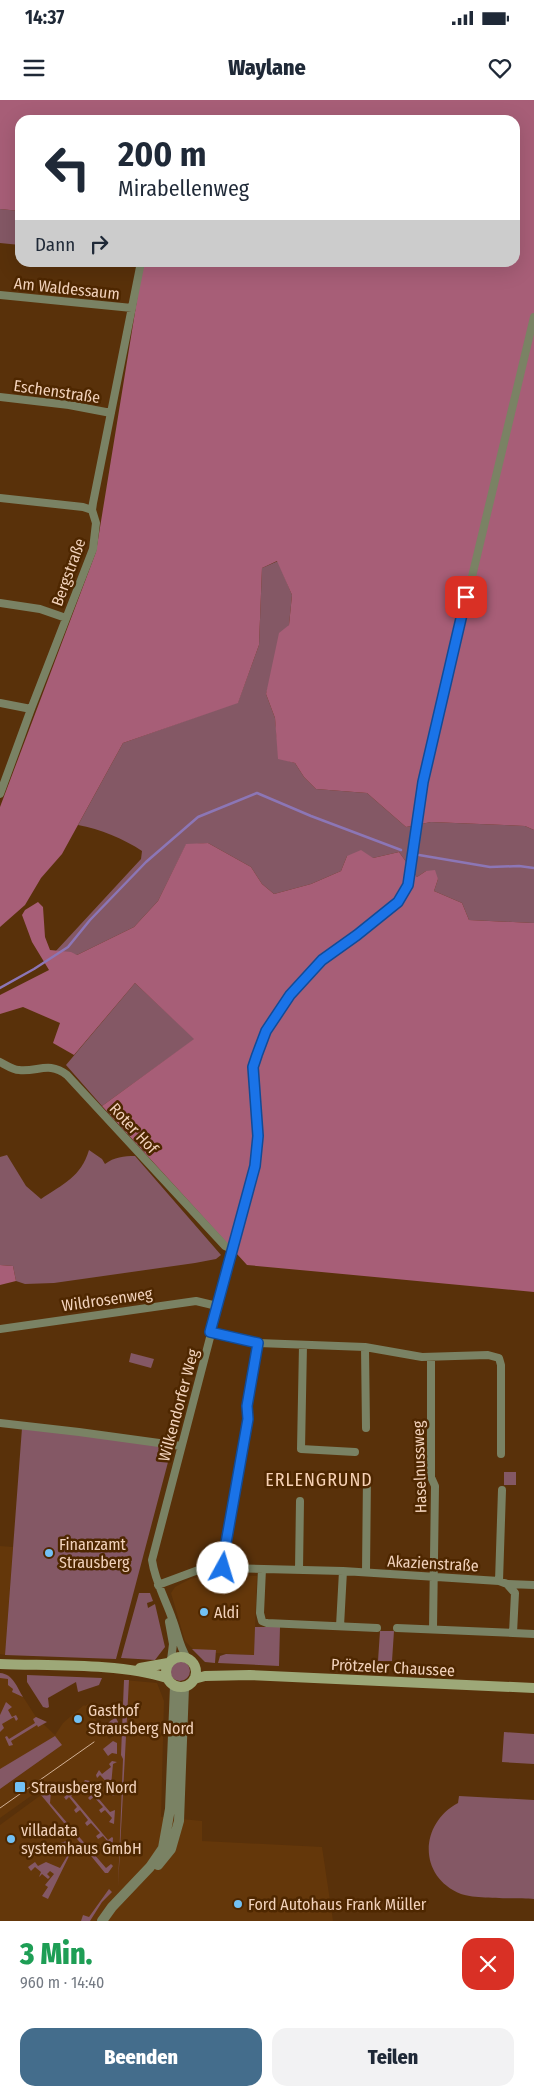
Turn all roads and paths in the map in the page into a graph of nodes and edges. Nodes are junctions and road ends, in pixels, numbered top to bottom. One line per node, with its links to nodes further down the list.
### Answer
1 (140, 267): 3 (street, Bergstraße)
2 (0, 295): 3 (street, Am Waldessaum)
3 (132, 308): 6 (street, Bergstraße)
4 (534, 317): 15 (street, Wilkendorfer Weg)
5 (0, 397): 6 (street, Eschenstraße)
6 (111, 413): 8 (street, Bergstraße)
7 (0, 498): 8 (street)
8 (92, 510): 10 (street, Bergstraße)
9 (0, 603): 10 (street)
10 (66, 618): 12 (street, Bergstraße)
11 (0, 703): 12 (street)
12 (31, 709): 13 (street, Bergstraße)
13 (0, 794)
14 (0, 1062): 15 (street, Roter Hof)
15 (232, 1249): 16 (street, Wilkendorfer Weg)
16 (217, 1306): 17 (street, Wildrosenweg); 18 (street, Wilkendorfer Weg)
17 (0, 1329)
18 (210, 1332): 19 (street); 25 (street, Wilkendorfer Weg)
19 (258, 1343): 20 (street); 31 (street)
20 (303, 1345): 21 (street); 26 (street)
21 (365, 1347): 22 (street); 24 (street)
22 (431, 1357): 27 (street); 36 (street, Haselnussweg)
23 (0, 1424): 25 (street)
24 (366, 1428)
25 (181, 1446): 38 (street, Wilkendorfer Weg)
26 (355, 1452)
27 (501, 1454)
28 (367, 1476): 35 (street, Akazienstraße)
29 (502, 1490): 37 (street, Akazienstraße)
30 (300, 1501): 33 (street)
31 (223, 1568): 32 (street, Akazienstraße); 38 (street, Akazienstraße)
32 (262, 1569): 33 (street, Akazienstraße); 41 (street)
33 (299, 1570): 34 (street, Akazienstraße)
34 (343, 1571): 35 (street, Akazienstraße); 41 (street)
35 (366, 1572): 36 (street, Akazienstraße)
36 (434, 1576): 37 (street, Akazienstraße); 44 (street, Haselnussweg)
37 (503, 1582): 39 (street, Akazienstraße); 45 (street)
38 (158, 1585): 40 (street, Wilkendorfer Weg)
39 (534, 1585)
40 (165, 1603): 47 (street, Wilkendorfer Weg); 48 (street, Wilkendorfer Weg)
41 (340, 1626): 42 (street)
42 (377, 1628)
43 (397, 1628): 44 (street)
44 (433, 1629): 45 (street)
45 (514, 1633): 46 (street)
46 (534, 1634)
47 (187, 1658): 48 (main road); 50 (main road)
48 (169, 1662): 51 (main road); 53 (main road)
49 (0, 1664): 51 (main road)
50 (195, 1666): 52 (main road, Prötzeler Chaussee); 54 (main road)
51 (117, 1669): 53 (main road)
52 (250, 1675): 54 (main road, Prötzeler Chaussee); 56 (main road, Prötzeler Chaussee)
53 (167, 1678): 55 (main road)
54 (194, 1679): 55 (main road)
55 (180, 1687): 57 (street)
56 (534, 1688)
57 (102, 1921)

